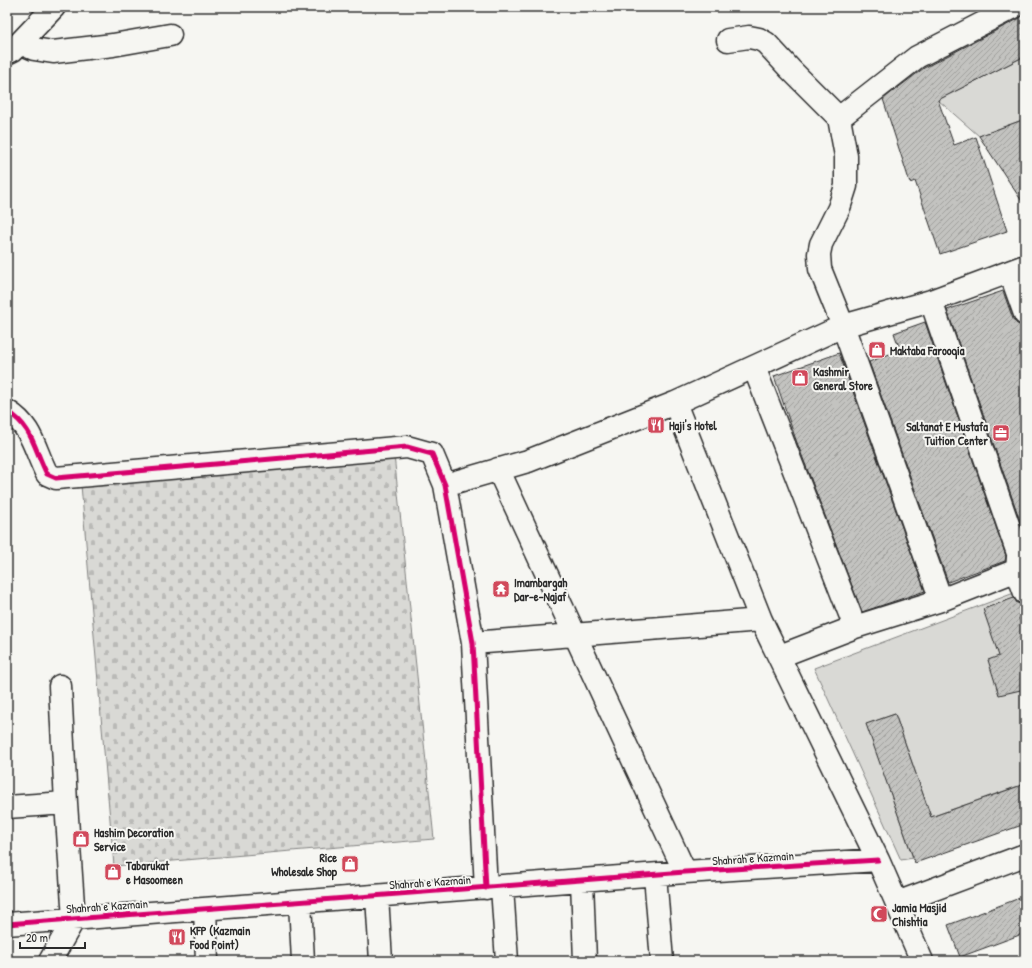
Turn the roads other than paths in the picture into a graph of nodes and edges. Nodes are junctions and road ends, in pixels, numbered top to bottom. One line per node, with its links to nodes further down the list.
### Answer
1 (54, 7): 5 (street)
2 (1014, 7): 6 (street)
3 (170, 35): 5 (street)
4 (728, 40): 6 (street)
5 (13, 48)
6 (839, 118): 10 (street)
7 (1017, 269): 8 (street); 9 (street)
8 (931, 301): 10 (street); 16 (street)
9 (1025, 314)
10 (843, 326): 11 (street); 18 (street)
11 (754, 368): 12 (street); 20 (street)
12 (674, 403): 14 (street); 19 (street)
13 (7, 411): 15 (street)
14 (498, 470): 15 (street); 21 (street)
15 (445, 485): 22 (street)
16 (1021, 565): 17 (street); 18 (street)
17 (1025, 593)
18 (940, 600): 20 (street)
19 (761, 620): 21 (street); 23 (street)
20 (855, 627): 23 (street)
21 (575, 634): 22 (street); 29 (street)
22 (473, 643): 32 (street)
23 (780, 656): 28 (street)
24 (60, 686): 25 (street)
25 (66, 803): 26 (street); 37 (street)
26 (7, 807)
27 (1025, 855): 35 (street)
28 (878, 860): 29 (street, Shahrah e Kazmain); 35 (street)
29 (684, 872): 30 (street, Shahrah e Kazmain)
30 (654, 875): 31 (street, Shahrah e Kazmain); 45 (street)
31 (582, 881): 32 (street, Shahrah e Kazmain); 44 (street)
32 (494, 888): 33 (street, Shahrah e Kazmain); 43 (street)
33 (378, 896): 34 (street, Shahrah e Kazmain); 42 (street)
34 (300, 902): 36 (street, Shahrah e Kazmain); 41 (street)
35 (897, 903): 46 (street)
36 (205, 909): 37 (street, Shahrah e Kazmain); 40 (street)
37 (74, 919): 38 (street, Shahrah e Kazmain); 39 (street)
38 (7, 924)
39 (50, 961)
40 (207, 961)
41 (303, 961)
42 (381, 961)
43 (507, 961)
44 (585, 961)
45 (662, 961)
46 (922, 961)

